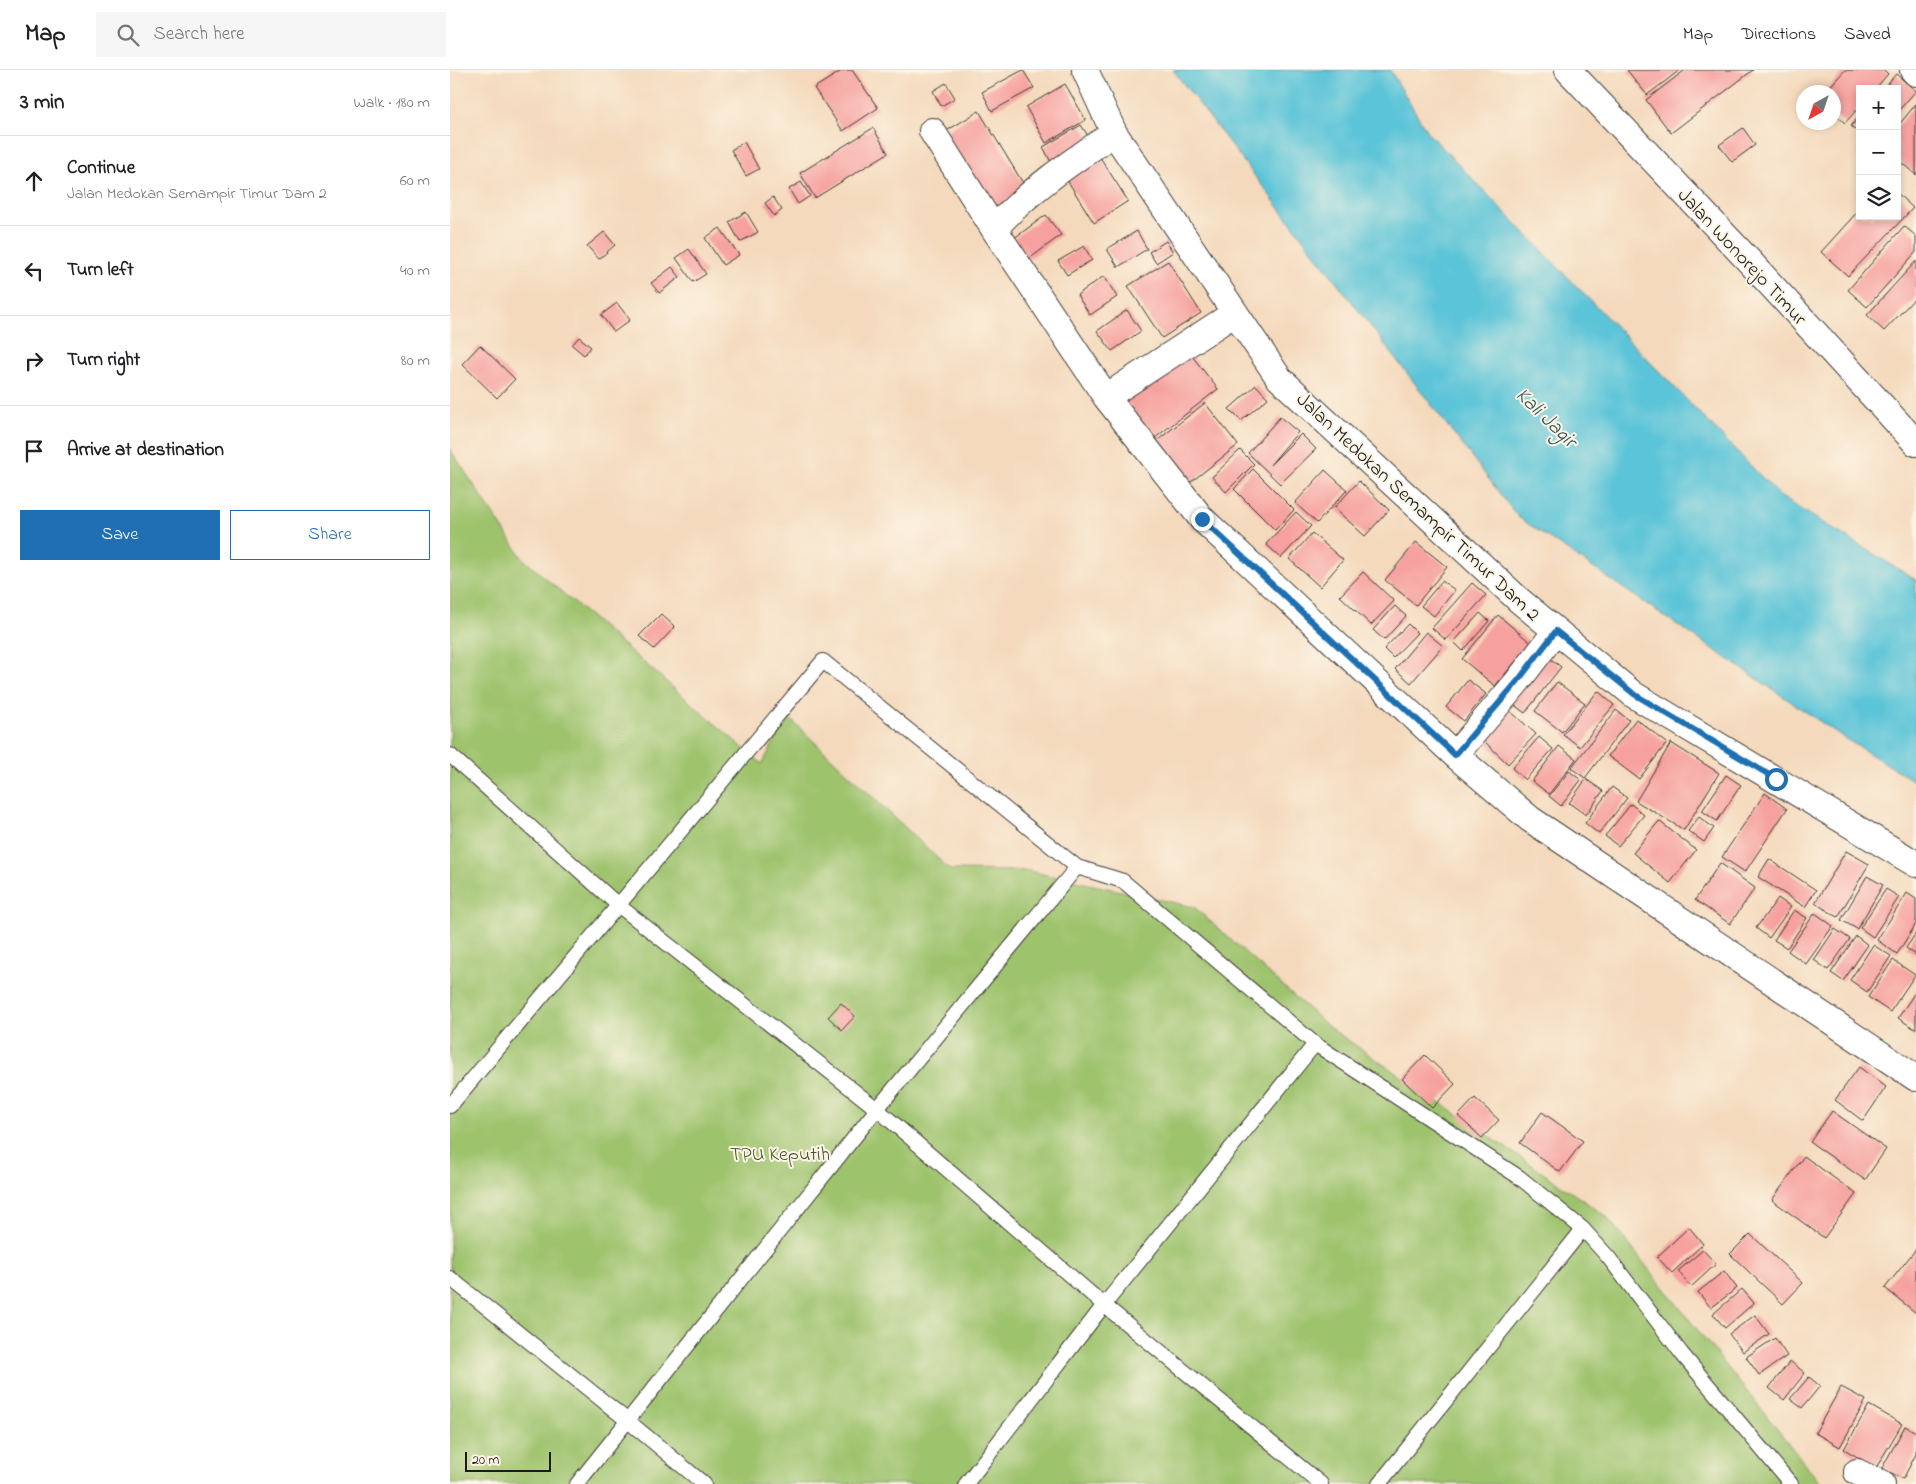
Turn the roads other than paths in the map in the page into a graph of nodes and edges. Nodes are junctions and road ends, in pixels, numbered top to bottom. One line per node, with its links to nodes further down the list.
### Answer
1 (1085, 70): 6 (street, Jalan Medokan Semampir Timur Dam 2)
2 (1568, 70): 10 (street, Jalan Wonorejo Timur)
3 (1913, 70): 4 (street)
4 (1916, 73)
5 (932, 132): 7 (street)
6 (1114, 133): 7 (street); 8 (street, Jalan Medokan Semampir Timur Dam 2)
7 (994, 229): 9 (street)
8 (1235, 313): 9 (street); 11 (street, Jalan Medokan Semampir Timur Dam 2)
9 (1106, 397): 13 (street)
10 (1916, 443)
11 (1556, 631): 13 (street); 14 (street, Jalan Medokan Semampir Timur Dam 2)
12 (450, 755): 16 (lane)
13 (1455, 755): 18 (street)
14 (1916, 864)
15 (1077, 867): 16 (lane); 17 (lane); 20 (lane)
16 (618, 905): 19 (lane); 20 (lane)
17 (1315, 1044): 21 (lane); 23 (lane)
18 (1916, 1078)
19 (450, 1106)
20 (878, 1109): 23 (lane); 24 (lane)
21 (1583, 1229): 30 (lane); 31 (lane)
22 (450, 1278): 24 (lane)
23 (1104, 1305): 28 (lane); 29 (lane)
24 (628, 1421): 26 (lane); 27 (lane)
25 (1857, 1472): 32 (street)
26 (577, 1484)
27 (704, 1484)
28 (966, 1484)
29 (1321, 1484)
30 (1379, 1484)
31 (1792, 1484)
32 (1882, 1484)

